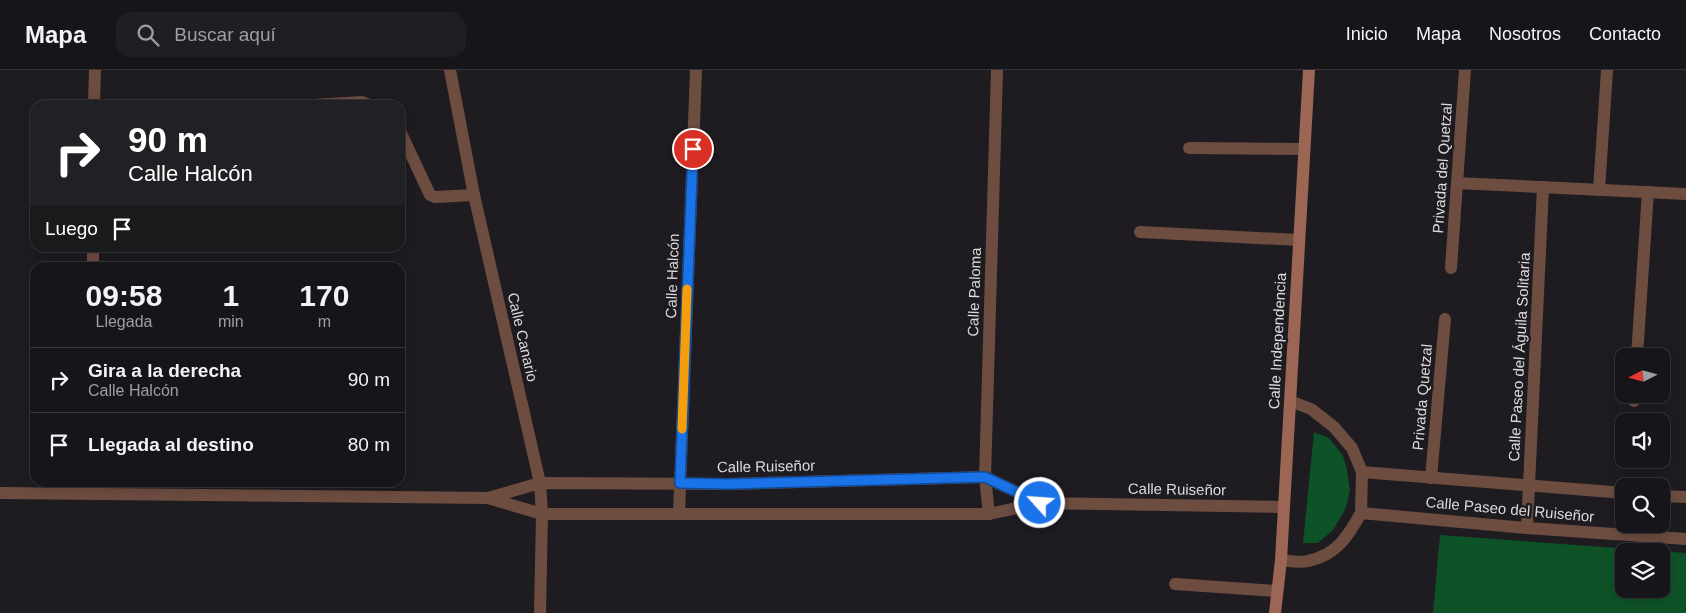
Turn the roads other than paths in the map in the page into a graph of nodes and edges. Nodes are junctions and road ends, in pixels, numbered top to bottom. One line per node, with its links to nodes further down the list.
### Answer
1 (95, 70): 8 (street)
2 (450, 70): 17 (street, Calle Canario)
3 (696, 70): 28 (street, Calle Halcón)
4 (997, 70): 25 (street, Calle Paloma)
5 (1308, 70): 11 (street, Calle Independencia)
6 (1465, 70): 12 (street, Privada del Quetzal)
7 (1607, 70): 14 (street)
8 (94, 100)
9 (405, 142): 17 (street)
10 (1189, 148): 11 (street)
11 (1304, 149): 19 (street, Calle Independencia)
12 (1457, 183): 13 (street); 20 (street, Privada del Quetzal)
13 (1543, 187): 14 (street); 29 (street, Calle Paseo del Águila Solitaria)
14 (1599, 190): 15 (street)
15 (1648, 192): 16 (street); 22 (street)
16 (1686, 194)
17 (474, 195): 27 (street, Calle Canario)
18 (1140, 232): 19 (street)
19 (1299, 240): 23 (street, Calle Independencia)
20 (1452, 268)
21 (1445, 319): 26 (street, Privada Quetzal)
22 (1638, 348)
23 (1290, 401): 24 (street); 37 (street, Calle Independencia)
24 (1362, 472): 26 (street, Calle Paseo del Ruiseñor); 38 (street)
25 (985, 477): 28 (street, Calle Ruiseñor); 36 (street, Calle Ruiseñor); 41 (street, Calle Paloma)
26 (1431, 478): 29 (street, Calle Paseo del Ruiseñor)
27 (540, 483): 28 (street, Calle Ruiseñor); 34 (street, Calle Ruiseñor); 39 (street, Calle Canario)
28 (680, 483): 40 (street, Calle Halcón)
29 (1529, 485): 31 (street, Calle Paseo del Ruiseñor); 42 (street, Calle Paseo del Águila Solitaria)
30 (91, 488): 32 (street, Calle Ruiseñor); 34 (street, Calle Ruiseñor)
31 (1615, 492)
32 (0, 493)
33 (1670, 497): 35 (street)
34 (488, 498): 39 (street, Calle Ruiseñor)
35 (1686, 498)
36 (1040, 503): 37 (street, Calle Ruiseñor); 41 (street, Calle Ruiseñor)
37 (1284, 507): 44 (street, Calle Independencia)
38 (1361, 513): 42 (street, Calle Paseo del Ruiseñor); 44 (street)
39 (542, 514): 40 (street, Calle Ruiseñor); 47 (street, Calle Canario)
40 (679, 514): 41 (street, Calle Ruiseñor)
41 (989, 514)
42 (1527, 528): 43 (street, Calle Paseo del Ruiseñor)
43 (1686, 539)
44 (1281, 560): 46 (street, Calle Independencia)
45 (1175, 584): 46 (street)
46 (1277, 591): 48 (street, Calle Independencia)
47 (540, 613)
48 (1274, 613)

